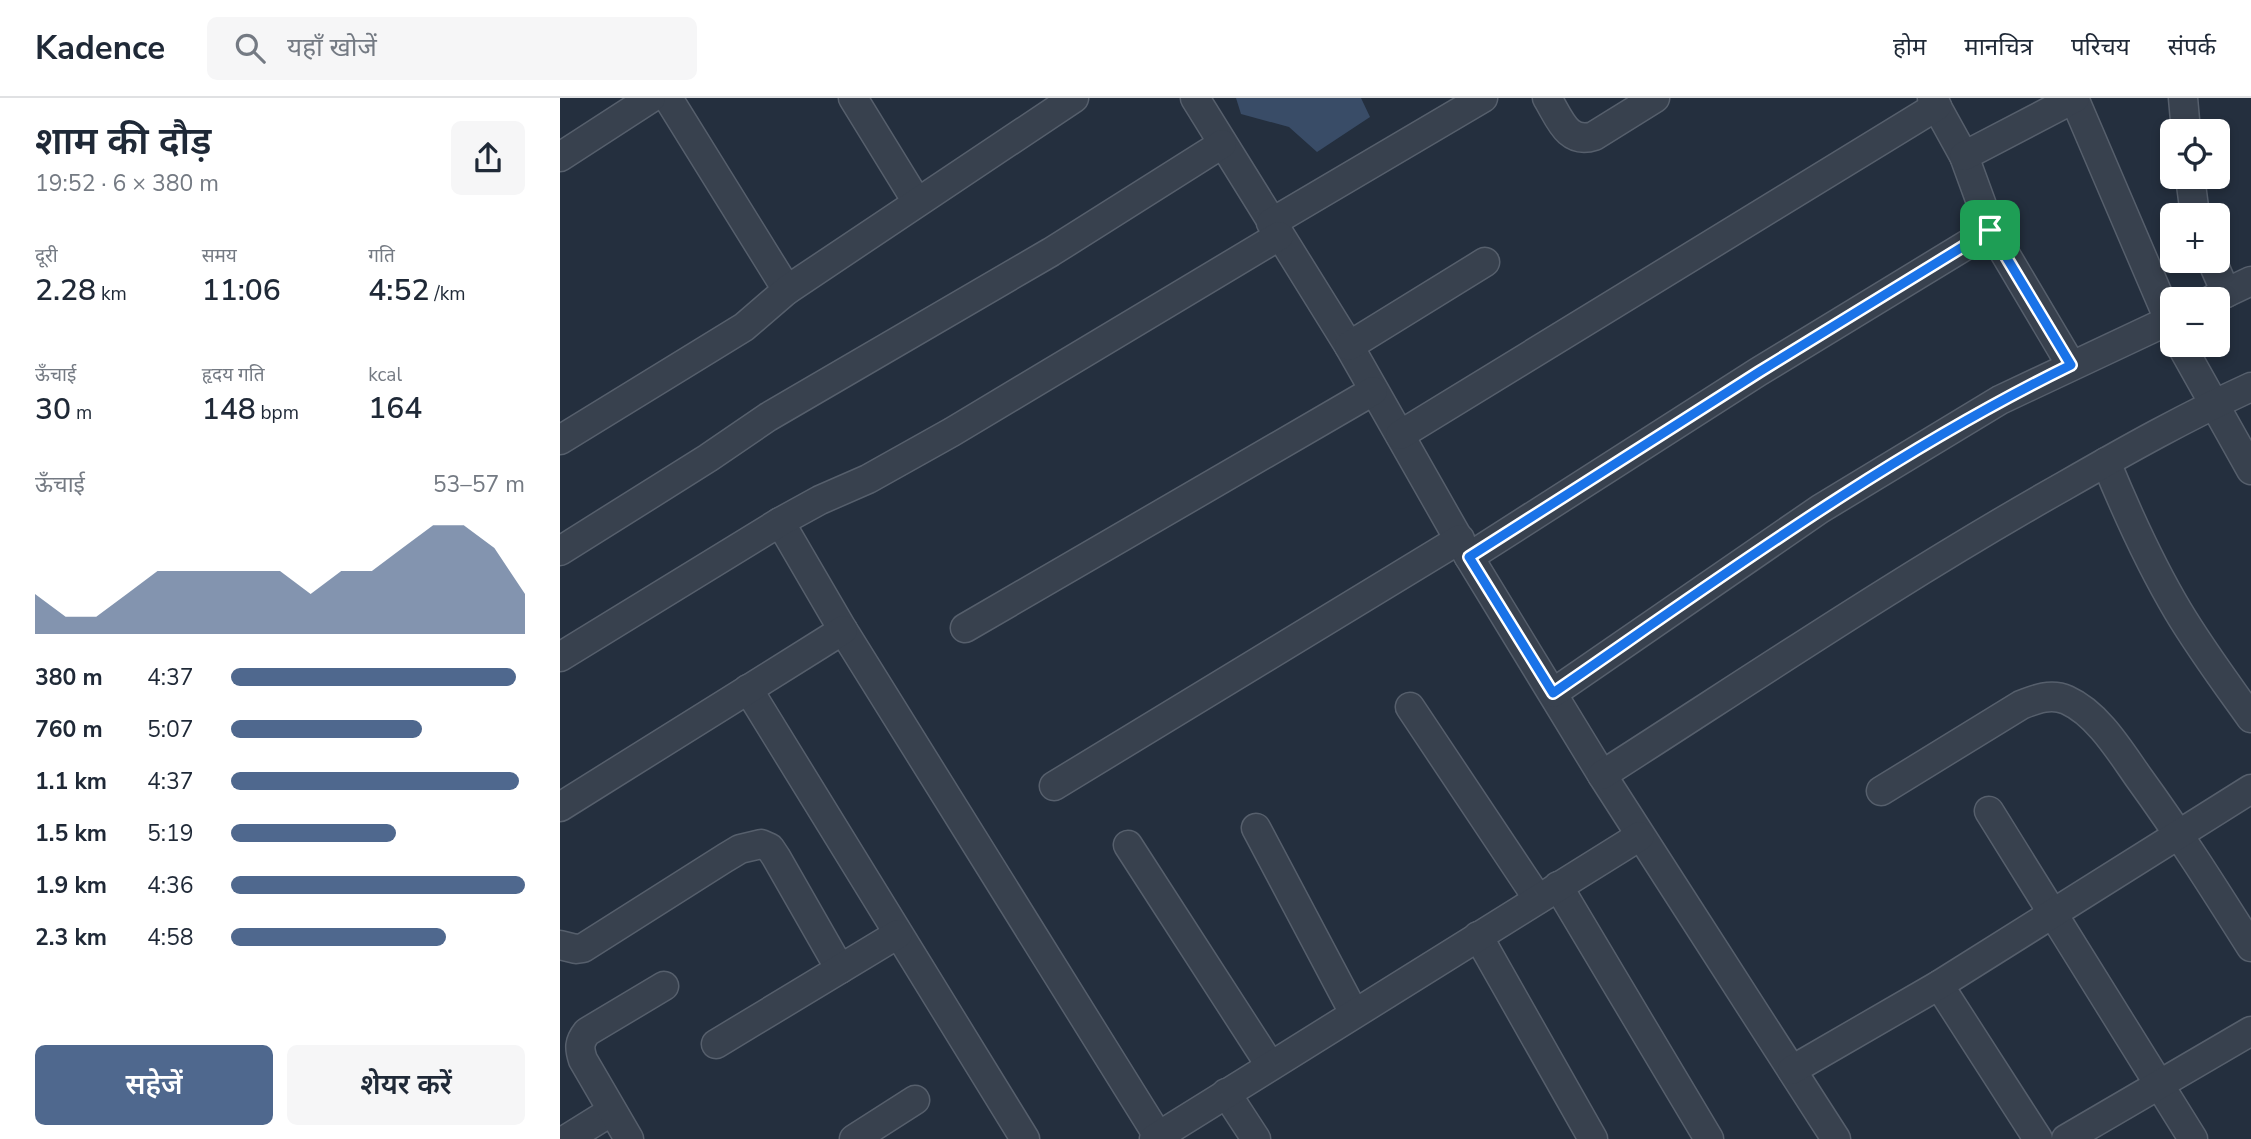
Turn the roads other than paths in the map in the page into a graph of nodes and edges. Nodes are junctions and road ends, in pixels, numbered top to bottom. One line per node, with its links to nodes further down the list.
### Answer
1 (651, 98): 14 (street)
2 (668, 98): 20 (street)
3 (853, 98): 16 (street)
4 (1074, 98): 16 (street)
5 (1195, 98): 13 (street)
6 (1483, 98): 17 (street)
7 (1547, 98): 8 (street)
8 (1655, 98)
9 (2075, 98): 15 (street); 21 (street)
10 (2183, 98): 12 (street)
11 (1934, 102): 15 (street); 29 (street)
12 (2185, 119)
13 (1222, 144): 17 (street); 35 (street)
14 (564, 148)
15 (1964, 156): 18 (street)
16 (918, 202): 20 (street)
17 (1275, 230): 23 (street); 33 (street)
18 (1990, 230): 25 (street); 34 (street)
19 (1485, 262): 23 (street)
20 (787, 290): 30 (street)
21 (2160, 297)
22 (2160, 333): 25 (street)
23 (1349, 346): 27 (street)
24 (2188, 357): 28 (street)
25 (2071, 365): 40 (street)
26 (2251, 387): 28 (street)
27 (1373, 391): 29 (street); 36 (street)
28 (2212, 404): 31 (street); 32 (street)
29 (1400, 435): 34 (street)
30 (560, 440)
31 (2106, 461): 42 (street); 43 (street)
32 (2251, 470)
33 (780, 522): 37 (street); 38 (street)
34 (1465, 548): 40 (street); 44 (street)
35 (560, 551)
36 (965, 628)
37 (843, 629): 39 (street); 71 (street)
38 (560, 657)
39 (748, 688): 47 (street); 55 (street)
40 (1553, 693): 43 (street)
41 (1410, 707): 53 (street)
42 (2251, 718)
43 (1602, 775): 51 (street)
44 (1054, 786)
45 (2251, 789): 50 (street)
46 (1881, 791): 50 (street)
47 (560, 807)
48 (1989, 811): 54 (street)
49 (1256, 828): 62 (street)
50 (2180, 833): 54 (street); 58 (street)
51 (1640, 836): 53 (street); 66 (street)
52 (1128, 845): 65 (street)
53 (1548, 893): 56 (street); 78 (street)
54 (2053, 915): 60 (street); 67 (street)
55 (898, 934): 59 (street); 75 (street)
56 (1478, 936): 62 (street); 77 (street)
57 (560, 945): 59 (street)
58 (2251, 947)
59 (840, 969): 64 (street)
60 (1939, 985): 66 (street); 80 (street)
61 (664, 986): 70 (street)
62 (1354, 1013): 65 (street)
63 (2251, 1031): 67 (street)
64 (716, 1044)
65 (1270, 1065): 68 (street)
66 (1792, 1070): 79 (street)
67 (2161, 1085): 81 (street); 82 (street)
68 (1226, 1093): 71 (street); 76 (street)
69 (915, 1100): 74 (street)
70 (612, 1111): 72 (street); 73 (street)
71 (1156, 1138)
72 (567, 1139)
73 (629, 1139)
74 (854, 1139)
75 (1025, 1139)
76 (1256, 1139)
77 (1593, 1139)
78 (1709, 1139)
79 (1836, 1139)
80 (2038, 1139)
81 (2066, 1139)
82 (2193, 1139)

